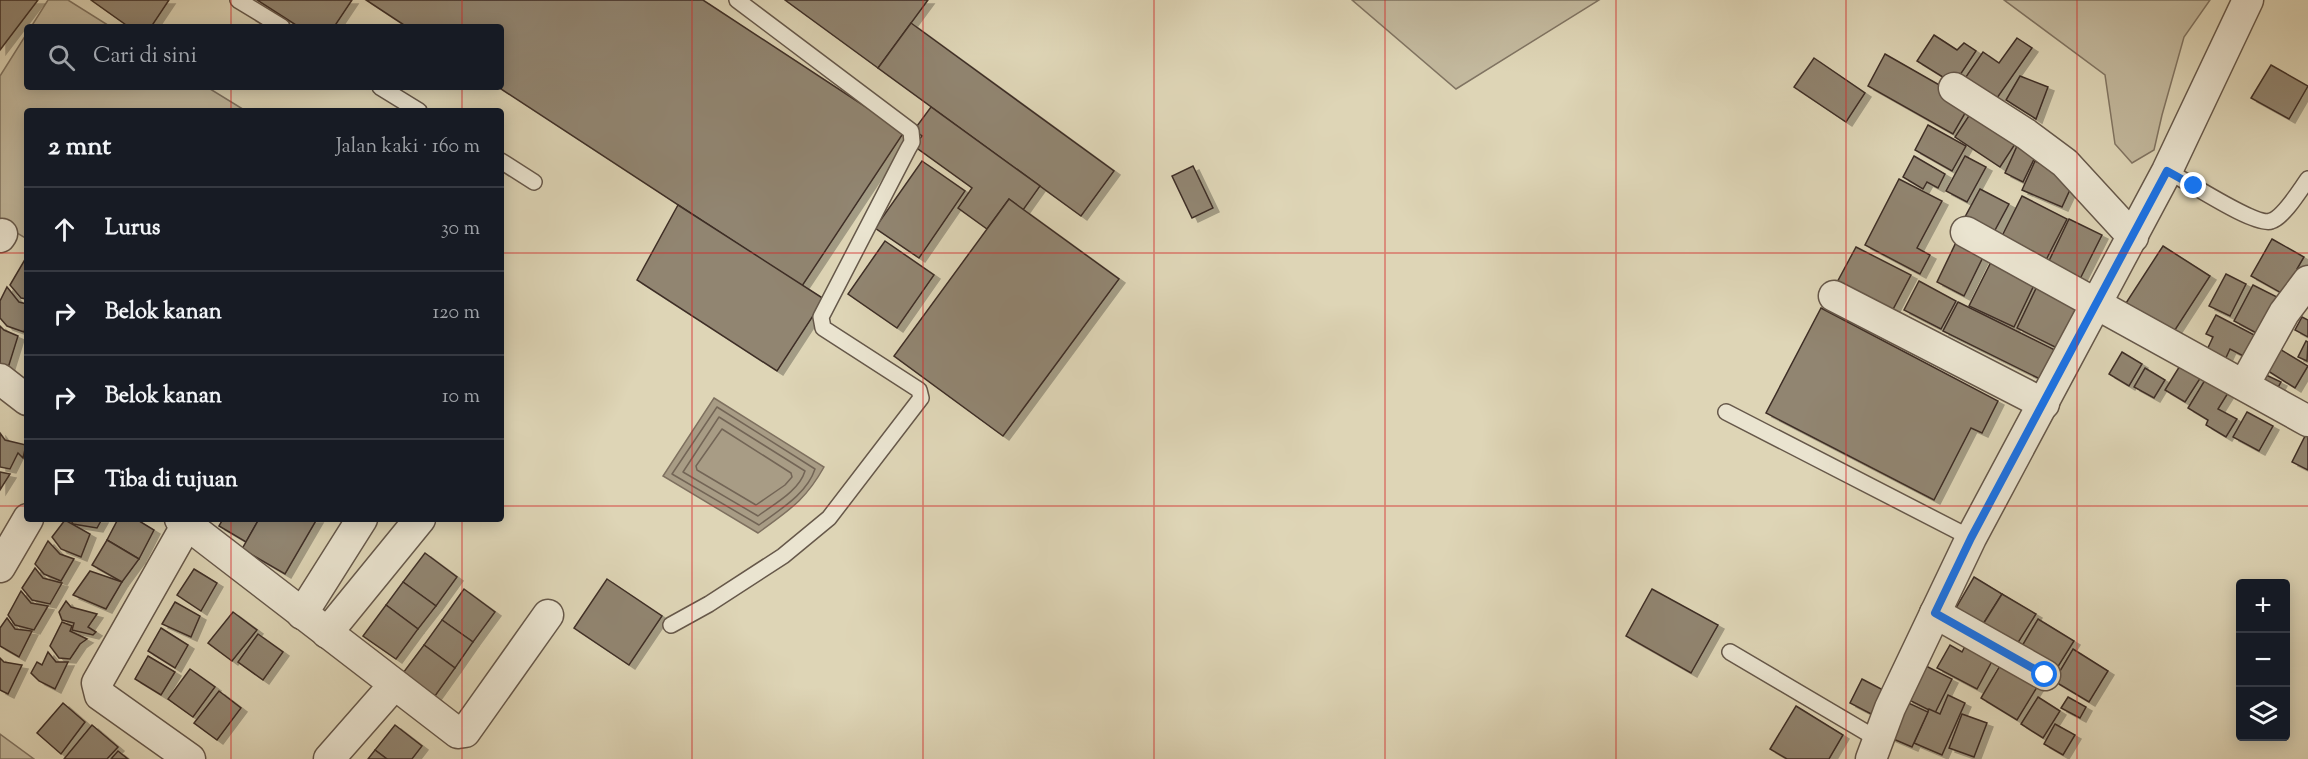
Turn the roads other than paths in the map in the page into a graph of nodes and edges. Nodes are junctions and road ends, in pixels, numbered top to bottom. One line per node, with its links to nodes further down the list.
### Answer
1 (238, 0): 4 (lane)
2 (737, 0): 33 (lane)
3 (2248, 0): 9 (street)
4 (277, 24)
5 (1954, 88): 13 (street)
6 (385, 90): 7 (lane)
7 (414, 108)
8 (504, 163): 11 (lane)
9 (2167, 171): 10 (lane); 13 (street)
10 (2308, 179)
11 (534, 182)
12 (1966, 232): 16 (street)
13 (2133, 237): 16 (street)
14 (2305, 292): 18 (street)
15 (1834, 296): 20 (street)
16 (2098, 303): 18 (street); 20 (street)
17 (0, 379): 19 (street)
18 (2244, 385): 22 (street)
19 (24, 398)
20 (2044, 404): 28 (street)
21 (1726, 412): 28 (lane)
22 (2308, 421)
23 (26, 522): 29 (street)
24 (185, 522): 39 (street)
25 (187, 522): 31 (street)
26 (360, 522): 31 (street)
27 (418, 522): 34 (street)
28 (1971, 538): 30 (street)
29 (0, 567)
30 (1935, 613): 36 (street); 38 (street)
31 (302, 614): 34 (street)
32 (548, 615): 37 (street)
33 (671, 625)
34 (327, 633): 37 (street)
35 (1730, 652): 38 (lane)
36 (2045, 675)
37 (394, 685): 40 (street)
38 (1875, 749)
39 (190, 759)
40 (329, 759)

